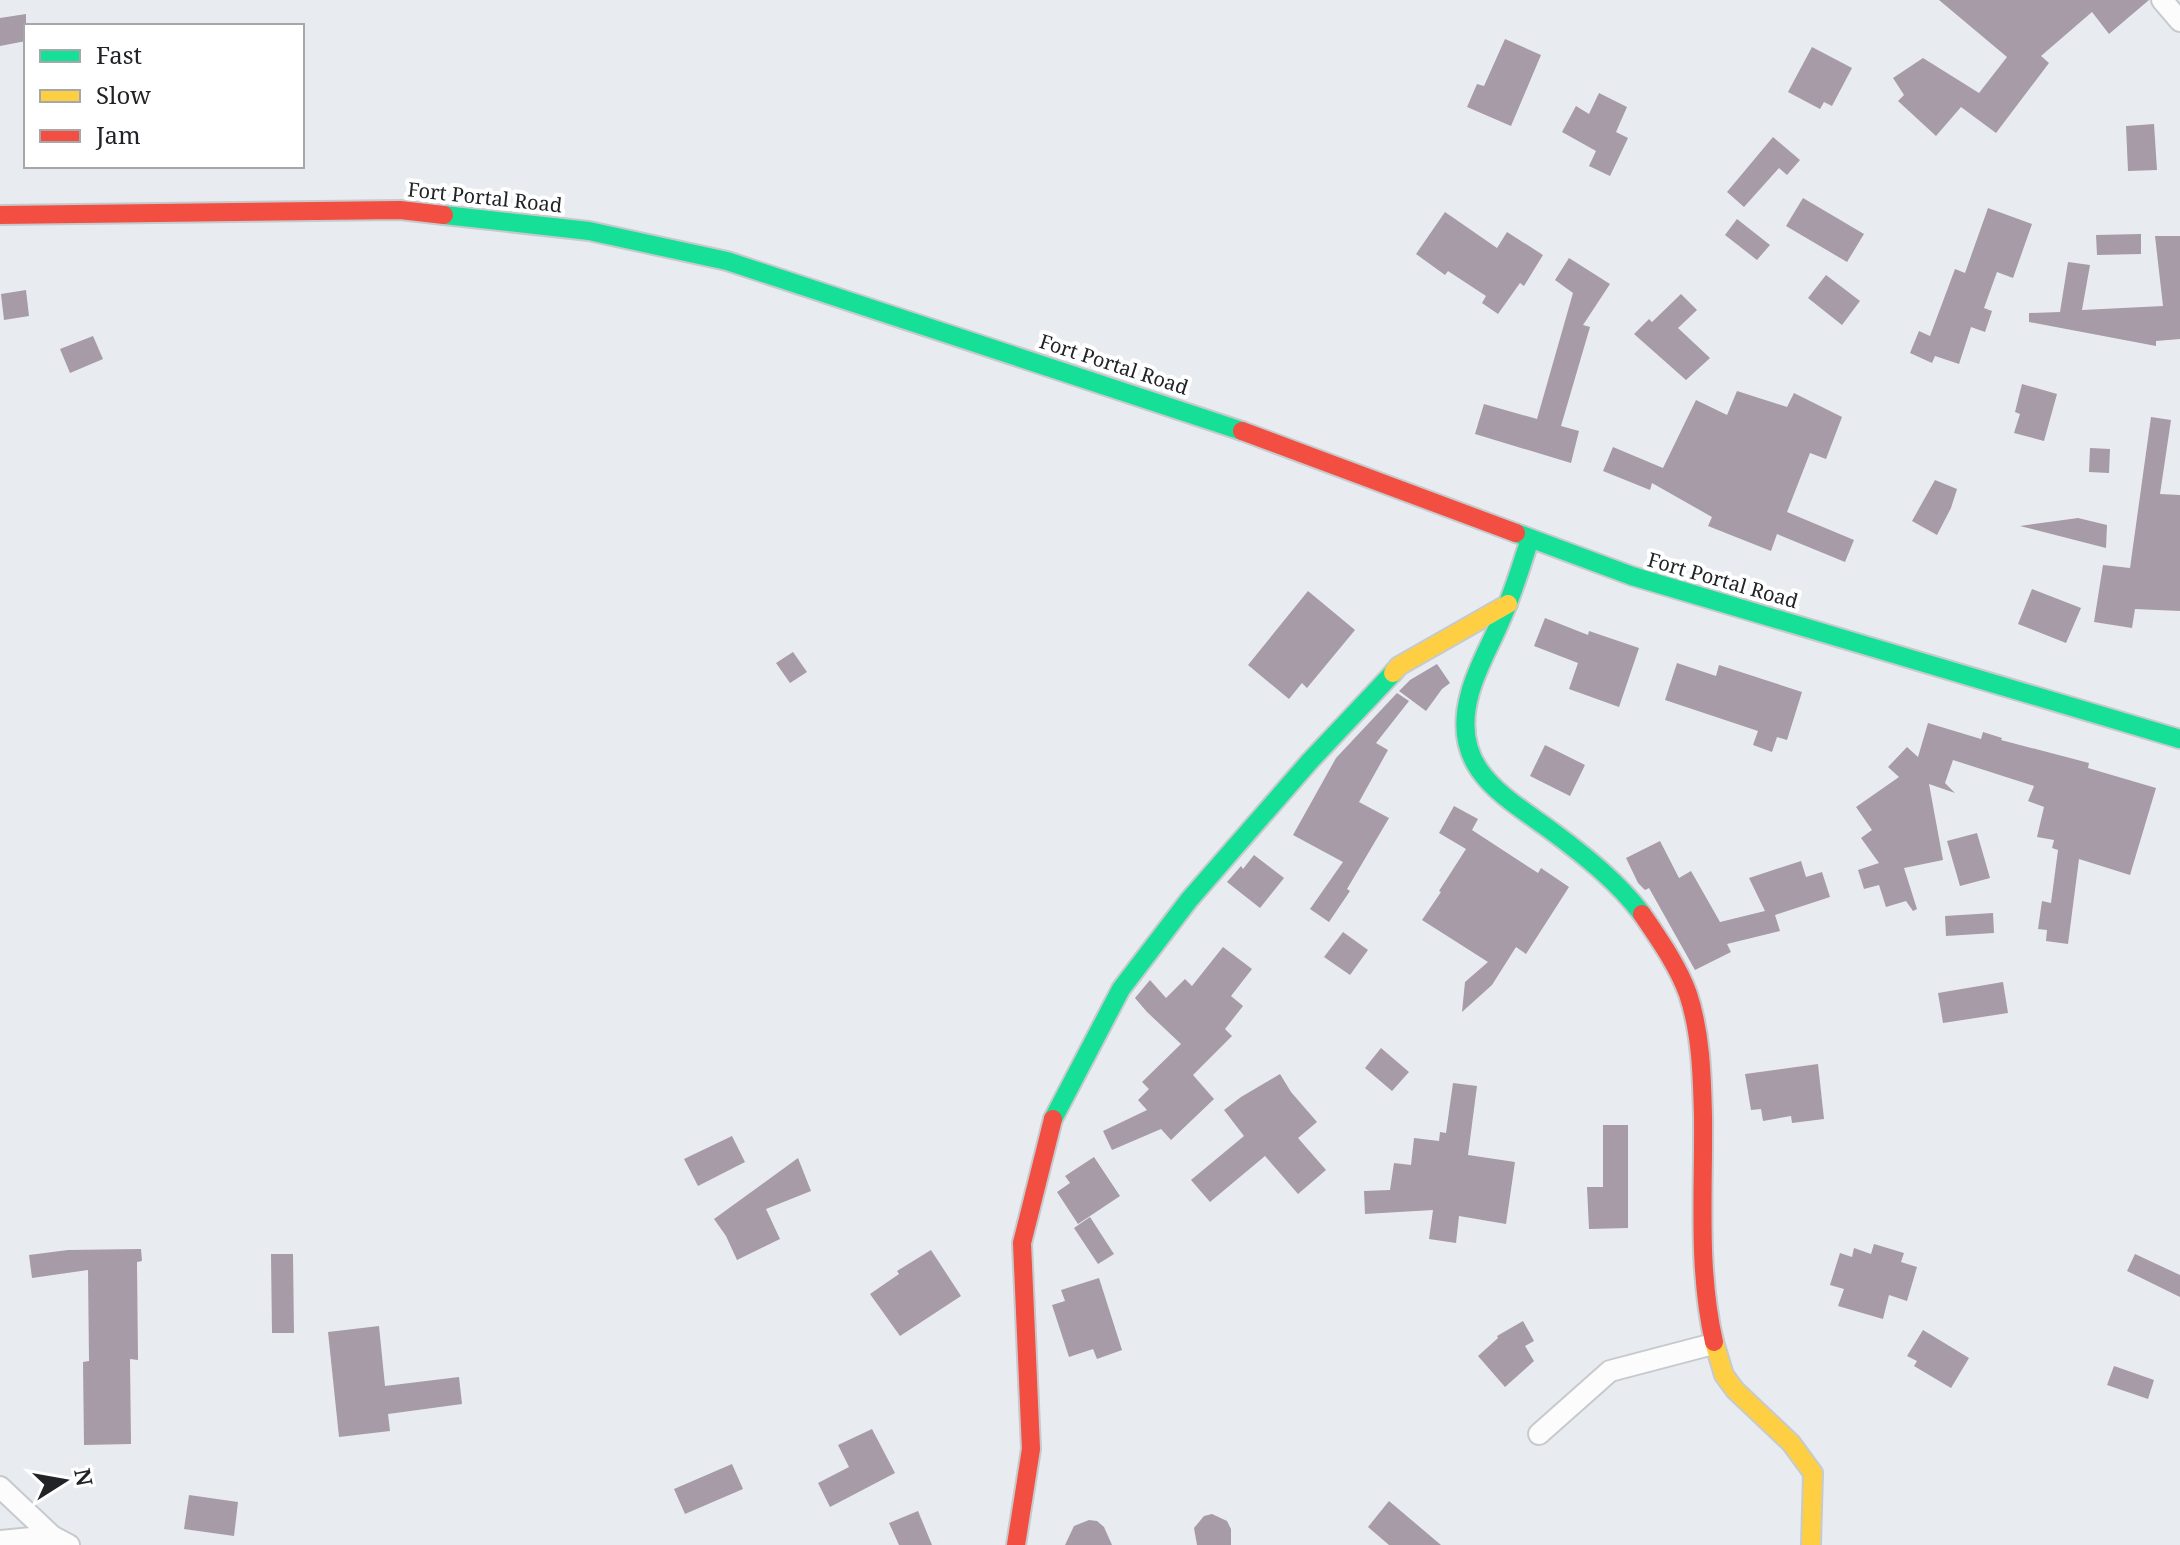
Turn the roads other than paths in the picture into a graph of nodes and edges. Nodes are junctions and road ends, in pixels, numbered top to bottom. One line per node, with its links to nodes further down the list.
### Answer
1 (2162, 0): 2 (street)
2 (2180, 21)
3 (0, 215): 4 (street, Fort Portal Road)
4 (1530, 539): 5 (street); 6 (street, Fort Portal Road)
5 (1508, 604): 7 (street); 12 (street)
6 (2180, 739)
7 (1713, 1344): 8 (street); 13 (street)
8 (1539, 1434)
9 (0, 1487): 10 (street)
10 (60, 1540): 11 (street)
11 (0, 1541)
12 (1016, 1545)
13 (1811, 1545)

